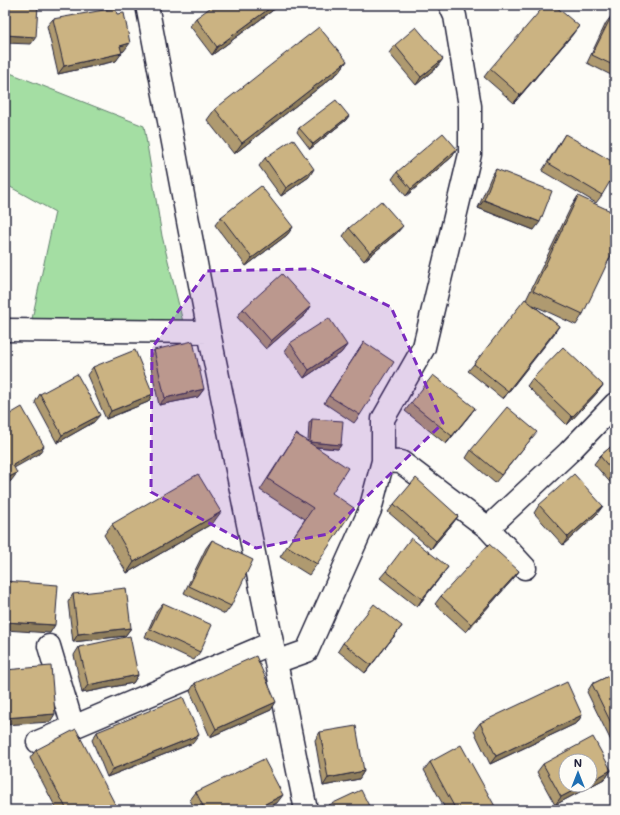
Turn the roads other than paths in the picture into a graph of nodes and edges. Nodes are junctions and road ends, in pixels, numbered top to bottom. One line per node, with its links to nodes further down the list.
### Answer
1 (147, 5): 4 (street)
2 (450, 5): 6 (street)
3 (5, 330): 4 (street)
4 (209, 332): 10 (street)
5 (615, 404): 7 (street)
6 (383, 461): 7 (street); 10 (street)
7 (488, 528): 8 (street)
8 (525, 568)
9 (49, 646): 11 (street)
10 (274, 653): 11 (street); 13 (street)
11 (74, 727): 12 (street)
12 (38, 742)
13 (303, 809)

